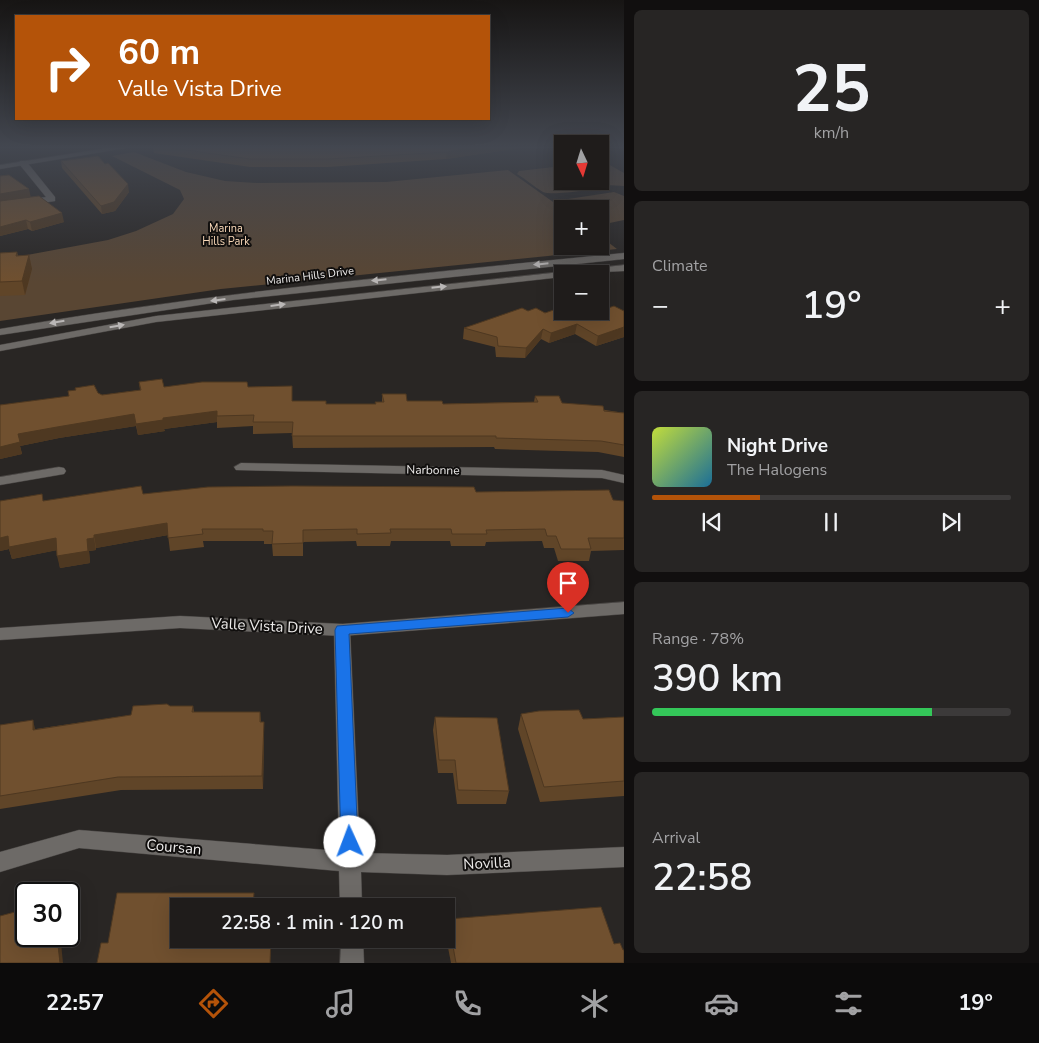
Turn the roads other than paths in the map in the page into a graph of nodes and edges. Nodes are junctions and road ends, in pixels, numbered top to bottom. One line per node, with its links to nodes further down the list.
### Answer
1 (47, 193): 2 (street)
2 (0, 208)
3 (624, 256): 7 (street, Marina Hills Drive, one-way to 7)
4 (624, 268): 5 (street)
5 (609, 270)
6 (554, 275): 8 (street, Marina Hills Drive, one-way to 6)
7 (0, 332)
8 (0, 348)
9 (241, 467): 11 (street, Narbonne)
10 (59, 471): 12 (street)
11 (624, 479)
12 (0, 480)
13 (624, 608): 14 (street, Valle Vista Drive)
14 (342, 630): 15 (street, Valle Vista Drive); 18 (street)
15 (0, 634)
16 (624, 857): 18 (street, Novilla)
17 (0, 862): 18 (street, Coursan)
18 (350, 862): 19 (street)
19 (351, 898)
20 (352, 948): 21 (street)
21 (352, 963)

